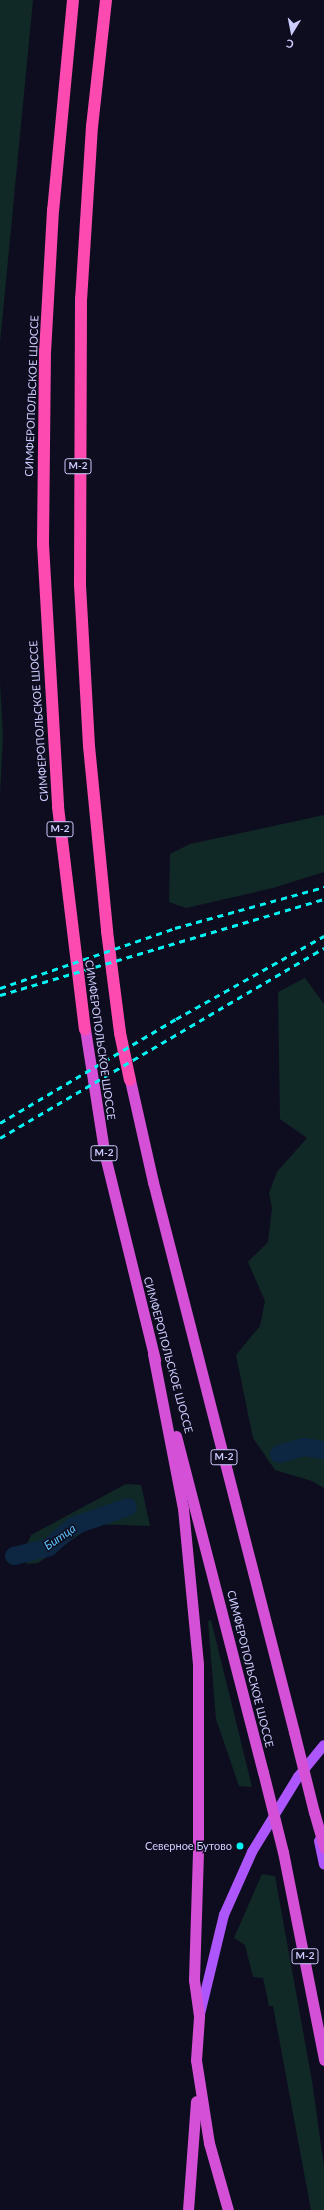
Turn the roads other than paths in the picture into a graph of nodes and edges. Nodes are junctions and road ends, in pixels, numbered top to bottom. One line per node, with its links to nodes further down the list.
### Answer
1 (73, 0): 3 (highway, СИМФЕРОПОЛЬСКОЕ ШОССЕ / М-2)
2 (106, 0): 4 (highway, СИМФЕРОПОЛЬСКОЕ ШОССЕ / М-2)
3 (85, 1028): 5 (highway, СИМФЕРОПОЛЬСКОЕ ШОССЕ / М-2)
4 (130, 1080): 7 (highway, СИМФЕРОПОЛЬСКОЕ ШОССЕ / М-2, bridge)
5 (153, 1354): 10 (highway); 12 (highway, СИМФЕРОПОЛЬСКОЕ ШОССЕ / М-2, bridge)
6 (324, 1745): 10 (main road)
7 (314, 1812): 8 (highway); 9 (main road, СИМФЕРОПОЛЬСКОЕ ШОССЕ / М-2)
8 (324, 1848)
9 (324, 1864)
10 (199, 2017): 11 (highway)
11 (196, 2060): 13 (highway); 14 (highway)
12 (324, 2060)
13 (188, 2210)
14 (228, 2210)

